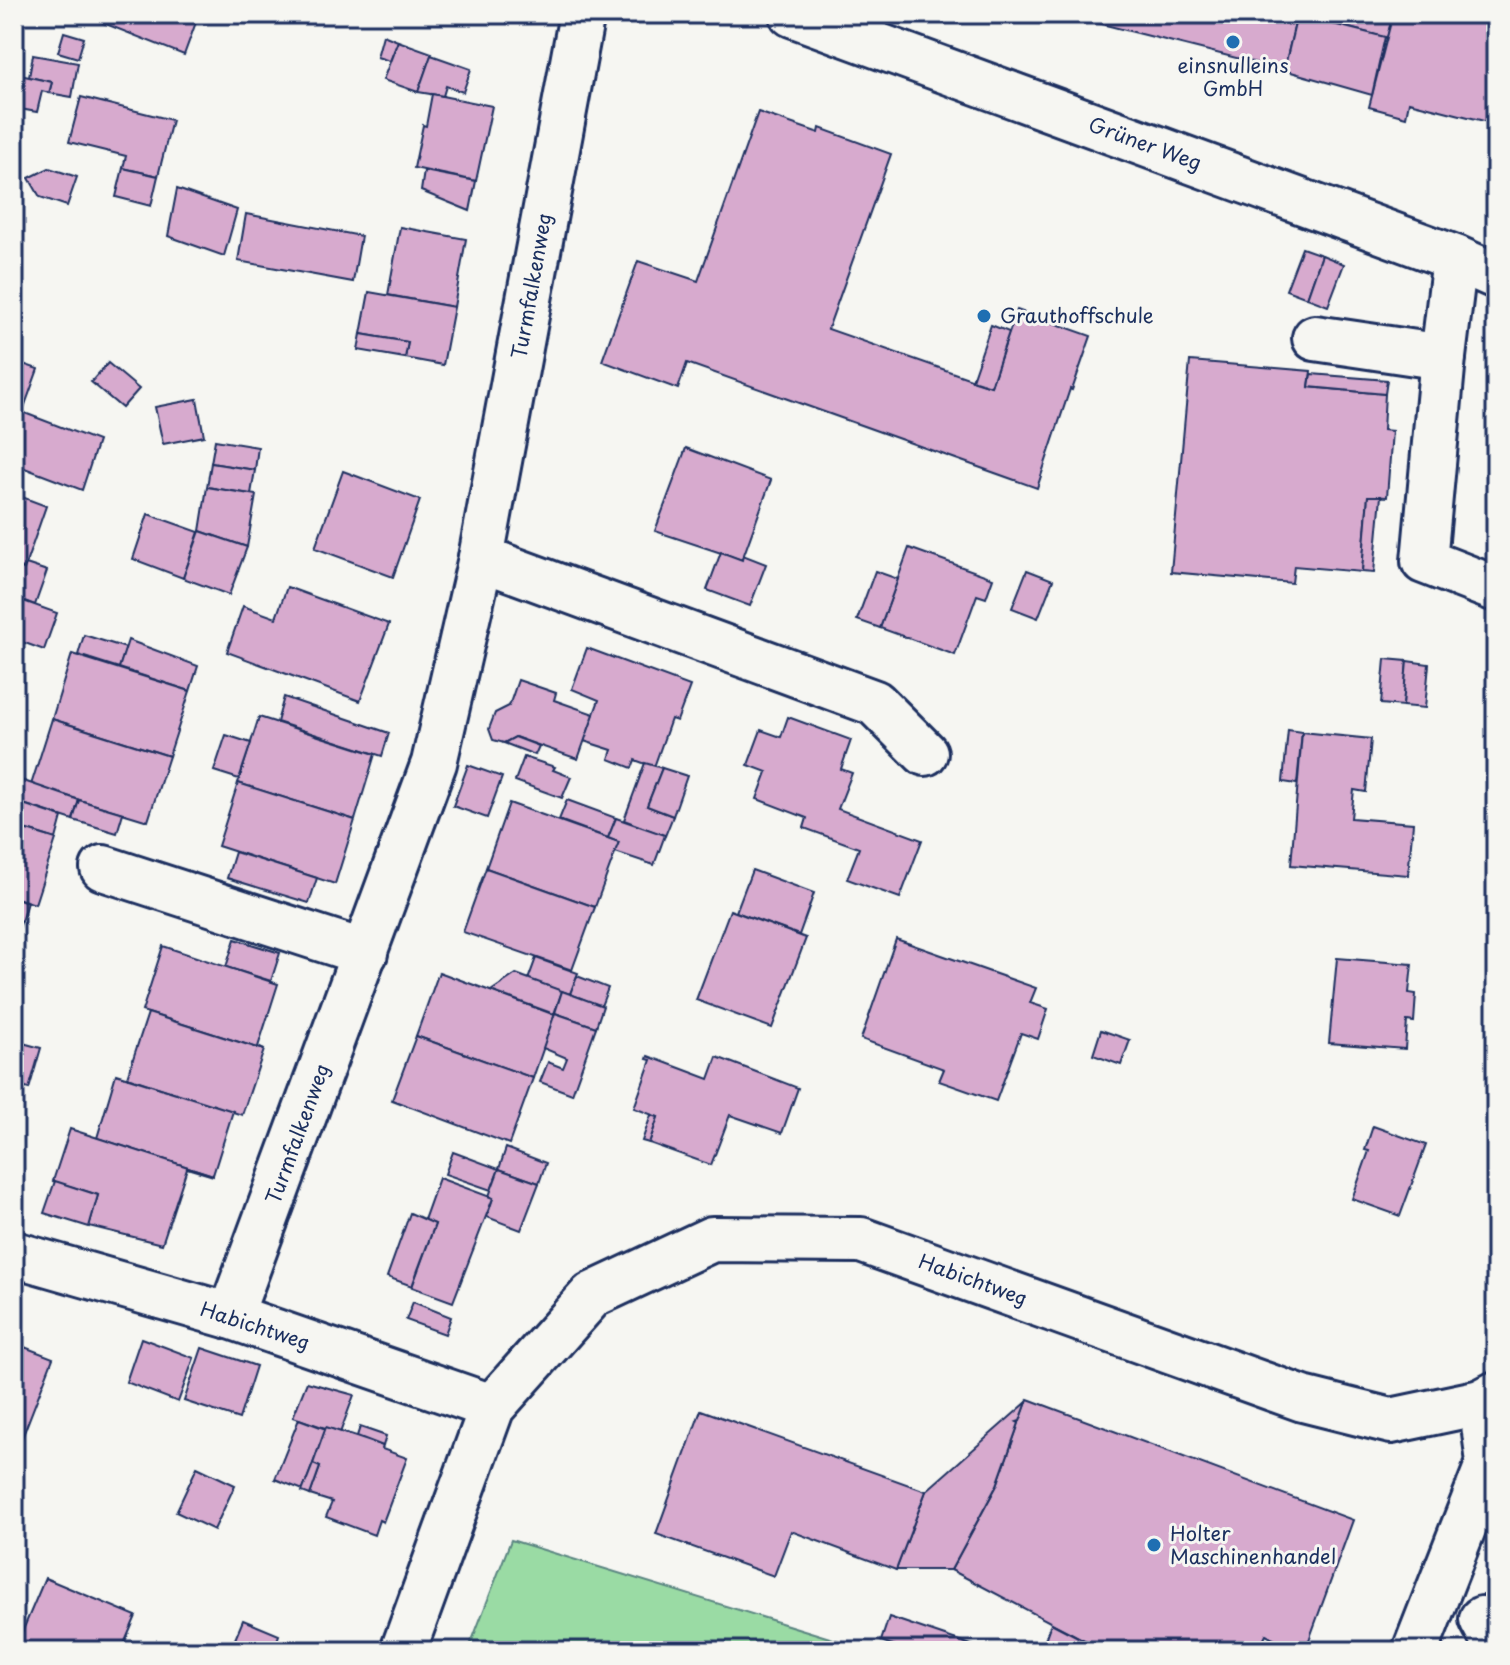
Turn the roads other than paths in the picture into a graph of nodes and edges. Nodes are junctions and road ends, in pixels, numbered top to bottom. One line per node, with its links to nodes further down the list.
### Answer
1 (582, 14): 7 (street, Turmfalkenweg)
2 (792, 14): 3 (street, Grüner Weg)
3 (1455, 258): 4 (street, Grüner Weg); 6 (street)
4 (1496, 276)
5 (1315, 338): 6 (street)
6 (1443, 357): 8 (street)
7 (481, 558): 9 (street); 11 (street, Turmfalkenweg)
8 (1496, 589)
9 (925, 753)
10 (103, 868): 11 (street)
11 (365, 953): 13 (street, Turmfalkenweg)
12 (14, 1254): 13 (street, Habichtweg)
13 (230, 1316): 15 (street, Habichtweg)
14 (1488, 1398): 15 (street, Habichtweg); 17 (street)
15 (492, 1407): 16 (street, Habichtweg)
16 (403, 1651)
17 (1415, 1651)

